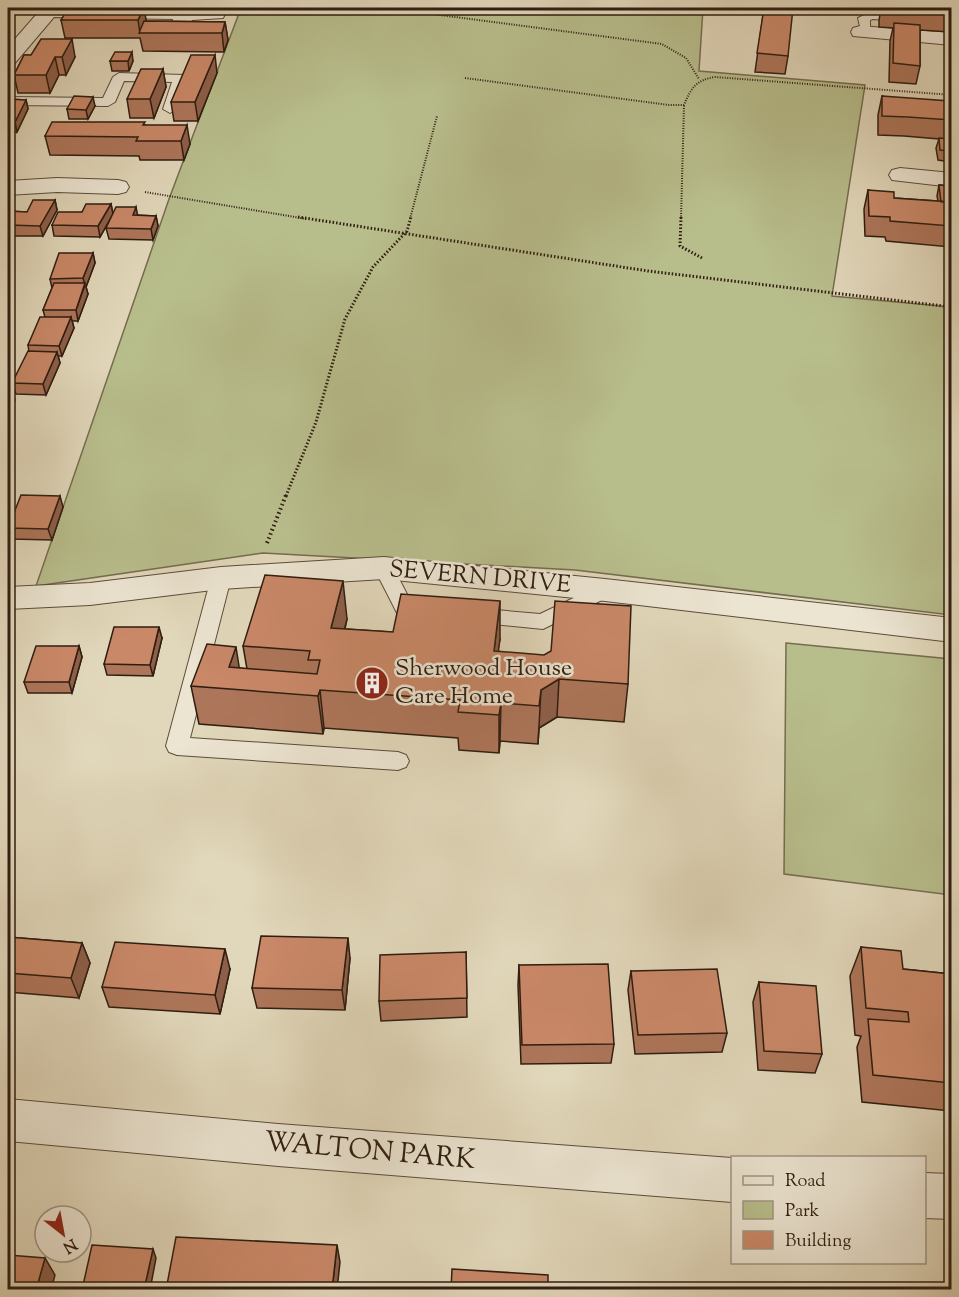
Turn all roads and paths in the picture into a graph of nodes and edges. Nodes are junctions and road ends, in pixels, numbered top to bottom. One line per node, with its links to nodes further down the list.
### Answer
1 (51, 9): 2 (street); 7 (street)
2 (216, 14)
3 (432, 14): 9 (path)
4 (951, 21): 5 (lane)
5 (863, 32): 6 (street)
6 (951, 39)
7 (8, 58)
8 (465, 78): 13 (path)
9 (699, 79): 10 (path); 13 (path)
10 (951, 94)
11 (8, 101): 12 (lane)
12 (108, 102): 14 (lane); 16 (lane)
13 (684, 105): 22 (path)
14 (170, 109)
15 (437, 116): 21 (path)
16 (103, 117)
17 (900, 175): 18 (street)
18 (951, 180)
19 (8, 188): 20 (street)
20 (118, 188): 21 (path)
21 (403, 235): 23 (path); 25 (path)
22 (702, 258)
23 (951, 307)
24 (384, 568): 25 (street, SEVERN DRIVE); 27 (street, SEVERN DRIVE); 27 (lane)
25 (255, 575): 26 (street, SEVERN DRIVE)
26 (221, 578): 28 (street, SEVERN DRIVE); 30 (lane)
27 (605, 590): 29 (street, SEVERN DRIVE)
28 (8, 598)
29 (951, 630)
30 (398, 761)
31 (8, 1120): 32 (street, WALTON PARK)
32 (731, 1180)
33 (926, 1195): 34 (street)
34 (951, 1197)

